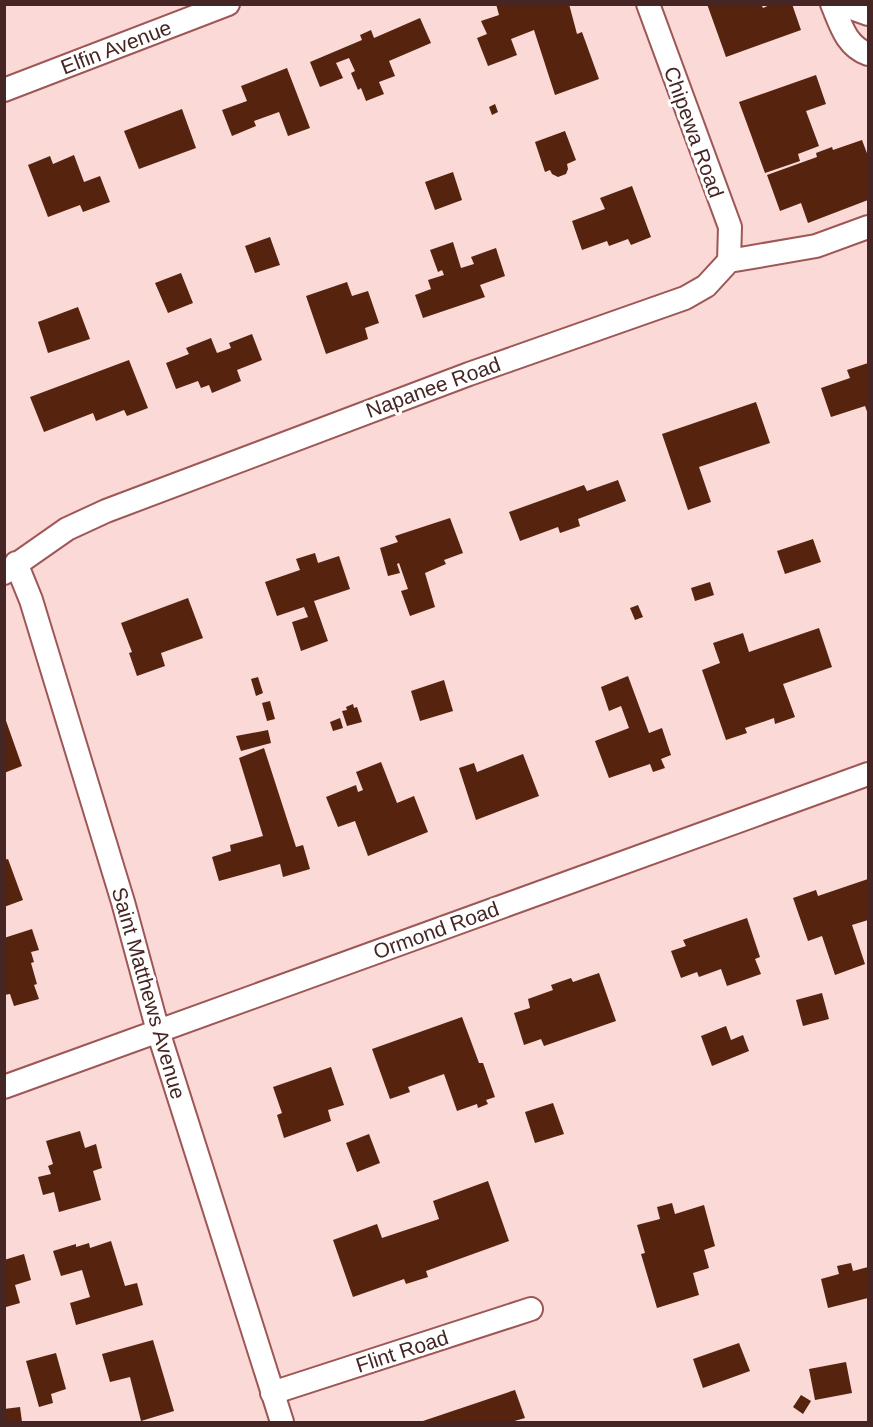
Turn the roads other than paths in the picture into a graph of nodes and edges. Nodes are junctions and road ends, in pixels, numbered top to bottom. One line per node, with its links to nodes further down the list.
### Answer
1 (228, 4): 7 (street, Elfin Avenue)
2 (648, 4): 9 (street, Chipewa Road)
3 (832, 4): 6 (street)
4 (840, 4): 5 (street)
5 (868, 14)
6 (868, 54)
7 (4, 90)
8 (868, 227): 9 (street)
9 (729, 261): 10 (street, Napanee Road)
10 (10, 568): 12 (street, Saint Matthews Avenue)
11 (868, 774): 12 (street, Ormond Road)
12 (158, 1031): 13 (street, Ormond Road); 15 (street, Saint Matthews Avenue)
13 (4, 1087)
14 (531, 1309): 15 (street, Flint Road)
15 (272, 1393): 16 (street, Saint Matthews Avenue)
16 (282, 1422)

